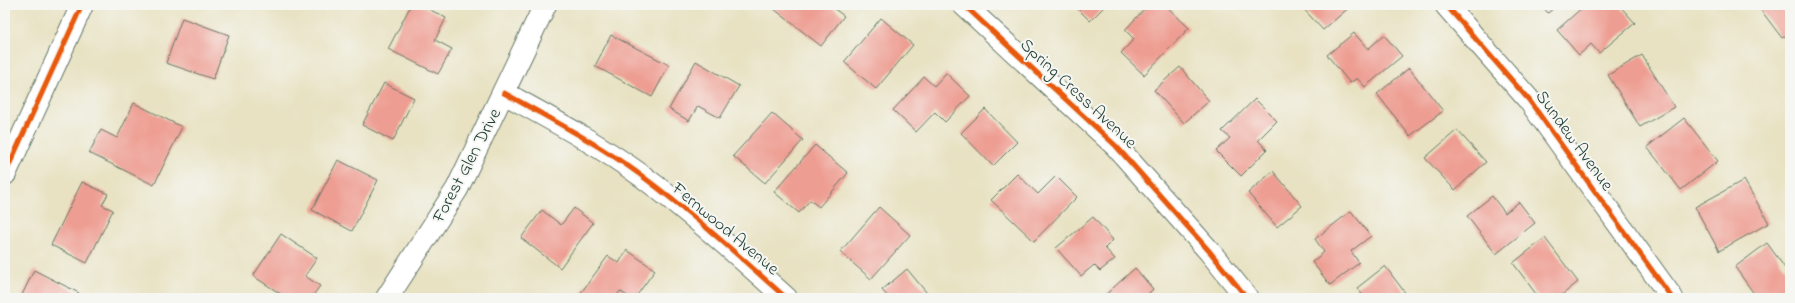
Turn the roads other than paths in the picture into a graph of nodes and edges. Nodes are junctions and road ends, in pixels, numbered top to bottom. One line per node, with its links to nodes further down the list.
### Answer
1 (82, 5): 6 (street)
2 (545, 5): 5 (street, Forest Glen Drive)
3 (964, 5): 9 (street, Spring Cress Avenue)
4 (1446, 5): 10 (street, Sundew Avenue)
5 (504, 93): 7 (street, Forest Glen Drive); 8 (street, Fernwood Avenue)
6 (5, 174)
7 (387, 298)
8 (786, 298)
9 (1247, 298)
10 (1672, 298)

